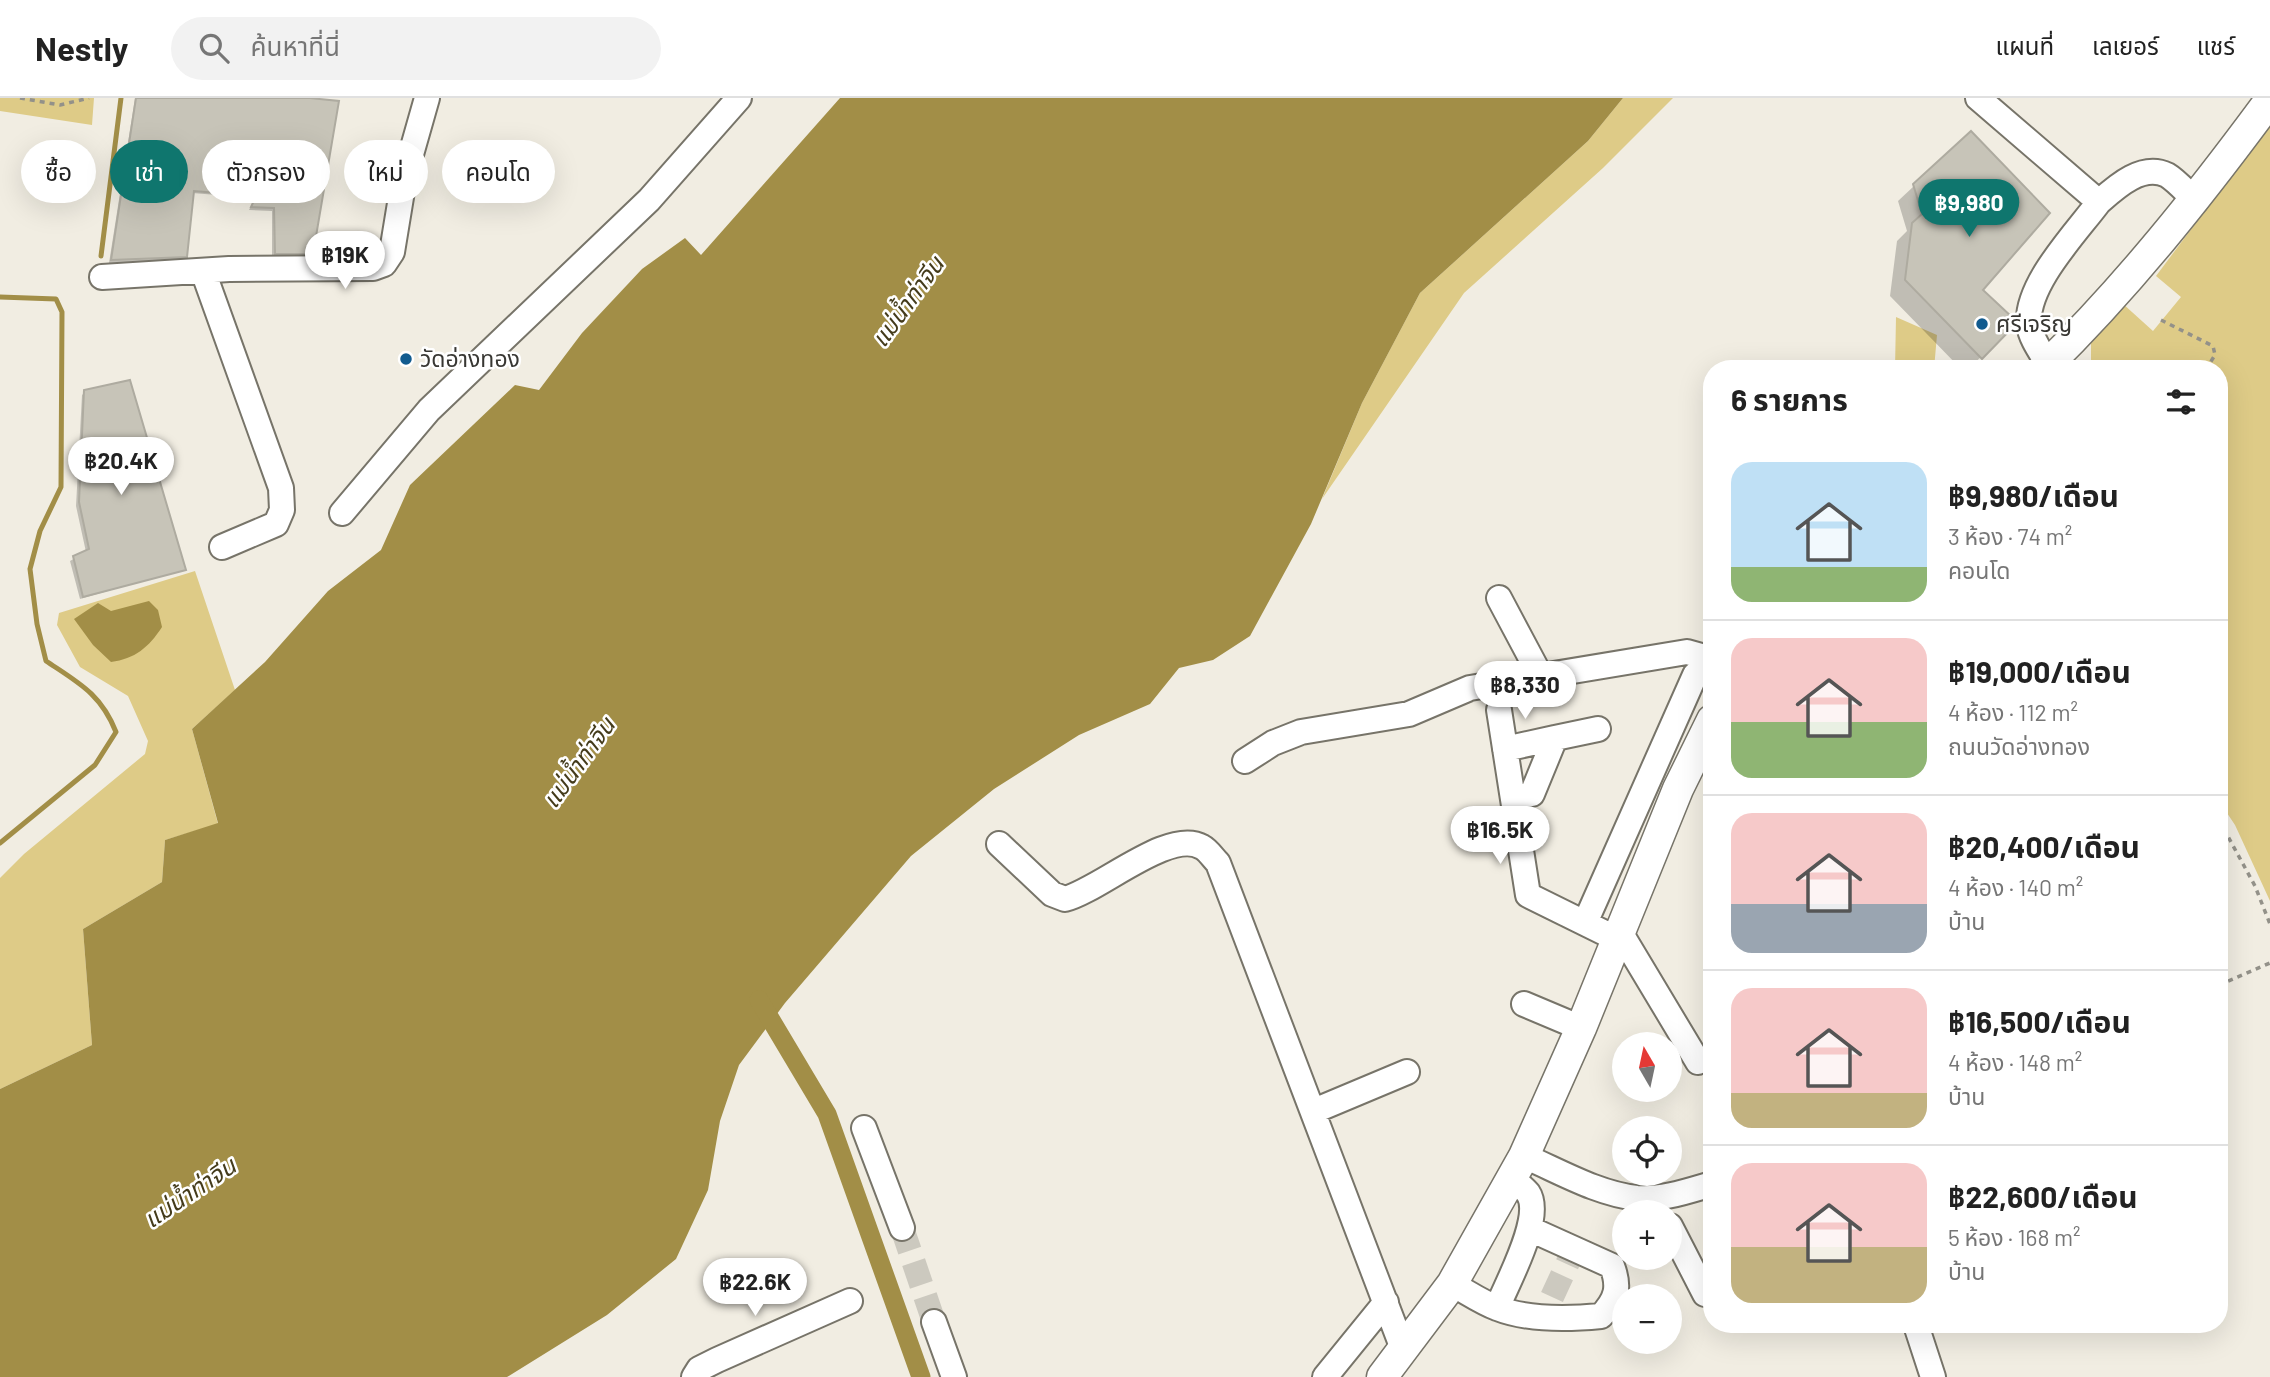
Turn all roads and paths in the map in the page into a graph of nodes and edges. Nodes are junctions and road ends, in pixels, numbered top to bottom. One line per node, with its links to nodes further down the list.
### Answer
1 (20, 98): 2 (path)
2 (89, 98)
3 (427, 98): 9 (street)
4 (739, 98): 15 (street)
5 (1978, 98): 8 (street)
6 (2270, 100): 7 (main road)
7 (2196, 201): 8 (street); 13 (main road)
8 (2099, 202): 12 (street)
9 (203, 271): 10 (street); 16 (street)
10 (102, 277)
11 (2161, 320): 14 (path)
12 (2043, 360)
13 (2053, 360)
14 (2212, 360)
15 (342, 513)
16 (222, 547)
17 (1499, 598): 19 (street)
18 (1703, 667): 19 (street); 29 (street)
19 (1541, 677): 25 (street)
20 (1499, 710): 24 (street)
21 (1598, 729): 22 (street)
22 (1555, 738): 24 (street); 26 (street)
23 (1703, 738): 31 (main road)
24 (1505, 749): 26 (street)
25 (1245, 761)
26 (1513, 797): 29 (street)
27 (2228, 836): 30 (path)
28 (999, 844): 38 (street)
29 (1585, 923): 31 (street)
30 (2270, 924)
31 (1619, 936): 35 (main road); 36 (street)
32 (2270, 963): 33 (path)
33 (2228, 981)
34 (1524, 1004): 35 (street)
35 (1581, 1028): 40 (main road)
36 (1698, 1062)
37 (1407, 1072): 38 (street)
38 (1314, 1111): 50 (street)
39 (863, 1128): 44 (street)
40 (1518, 1167): 42 (street); 45 (street); 47 (main road)
41 (1703, 1188): 43 (street)
42 (1639, 1200)
43 (1672, 1200)
44 (902, 1228)
45 (1530, 1229): 51 (street); 51 (street)
46 (1682, 1249): 48 (street)
47 (1452, 1284): 51 (street); 54 (main road)
48 (1703, 1290)
49 (850, 1301): 55 (street)
50 (1385, 1302): 54 (street); 57 (street)
51 (1497, 1308)
52 (934, 1322): 56 (street)
53 (1919, 1333): 59 (street)
54 (1403, 1349): 58 (main road)
55 (694, 1377)
56 (954, 1377)
57 (1325, 1377)
58 (1382, 1377)
59 (1933, 1377)

